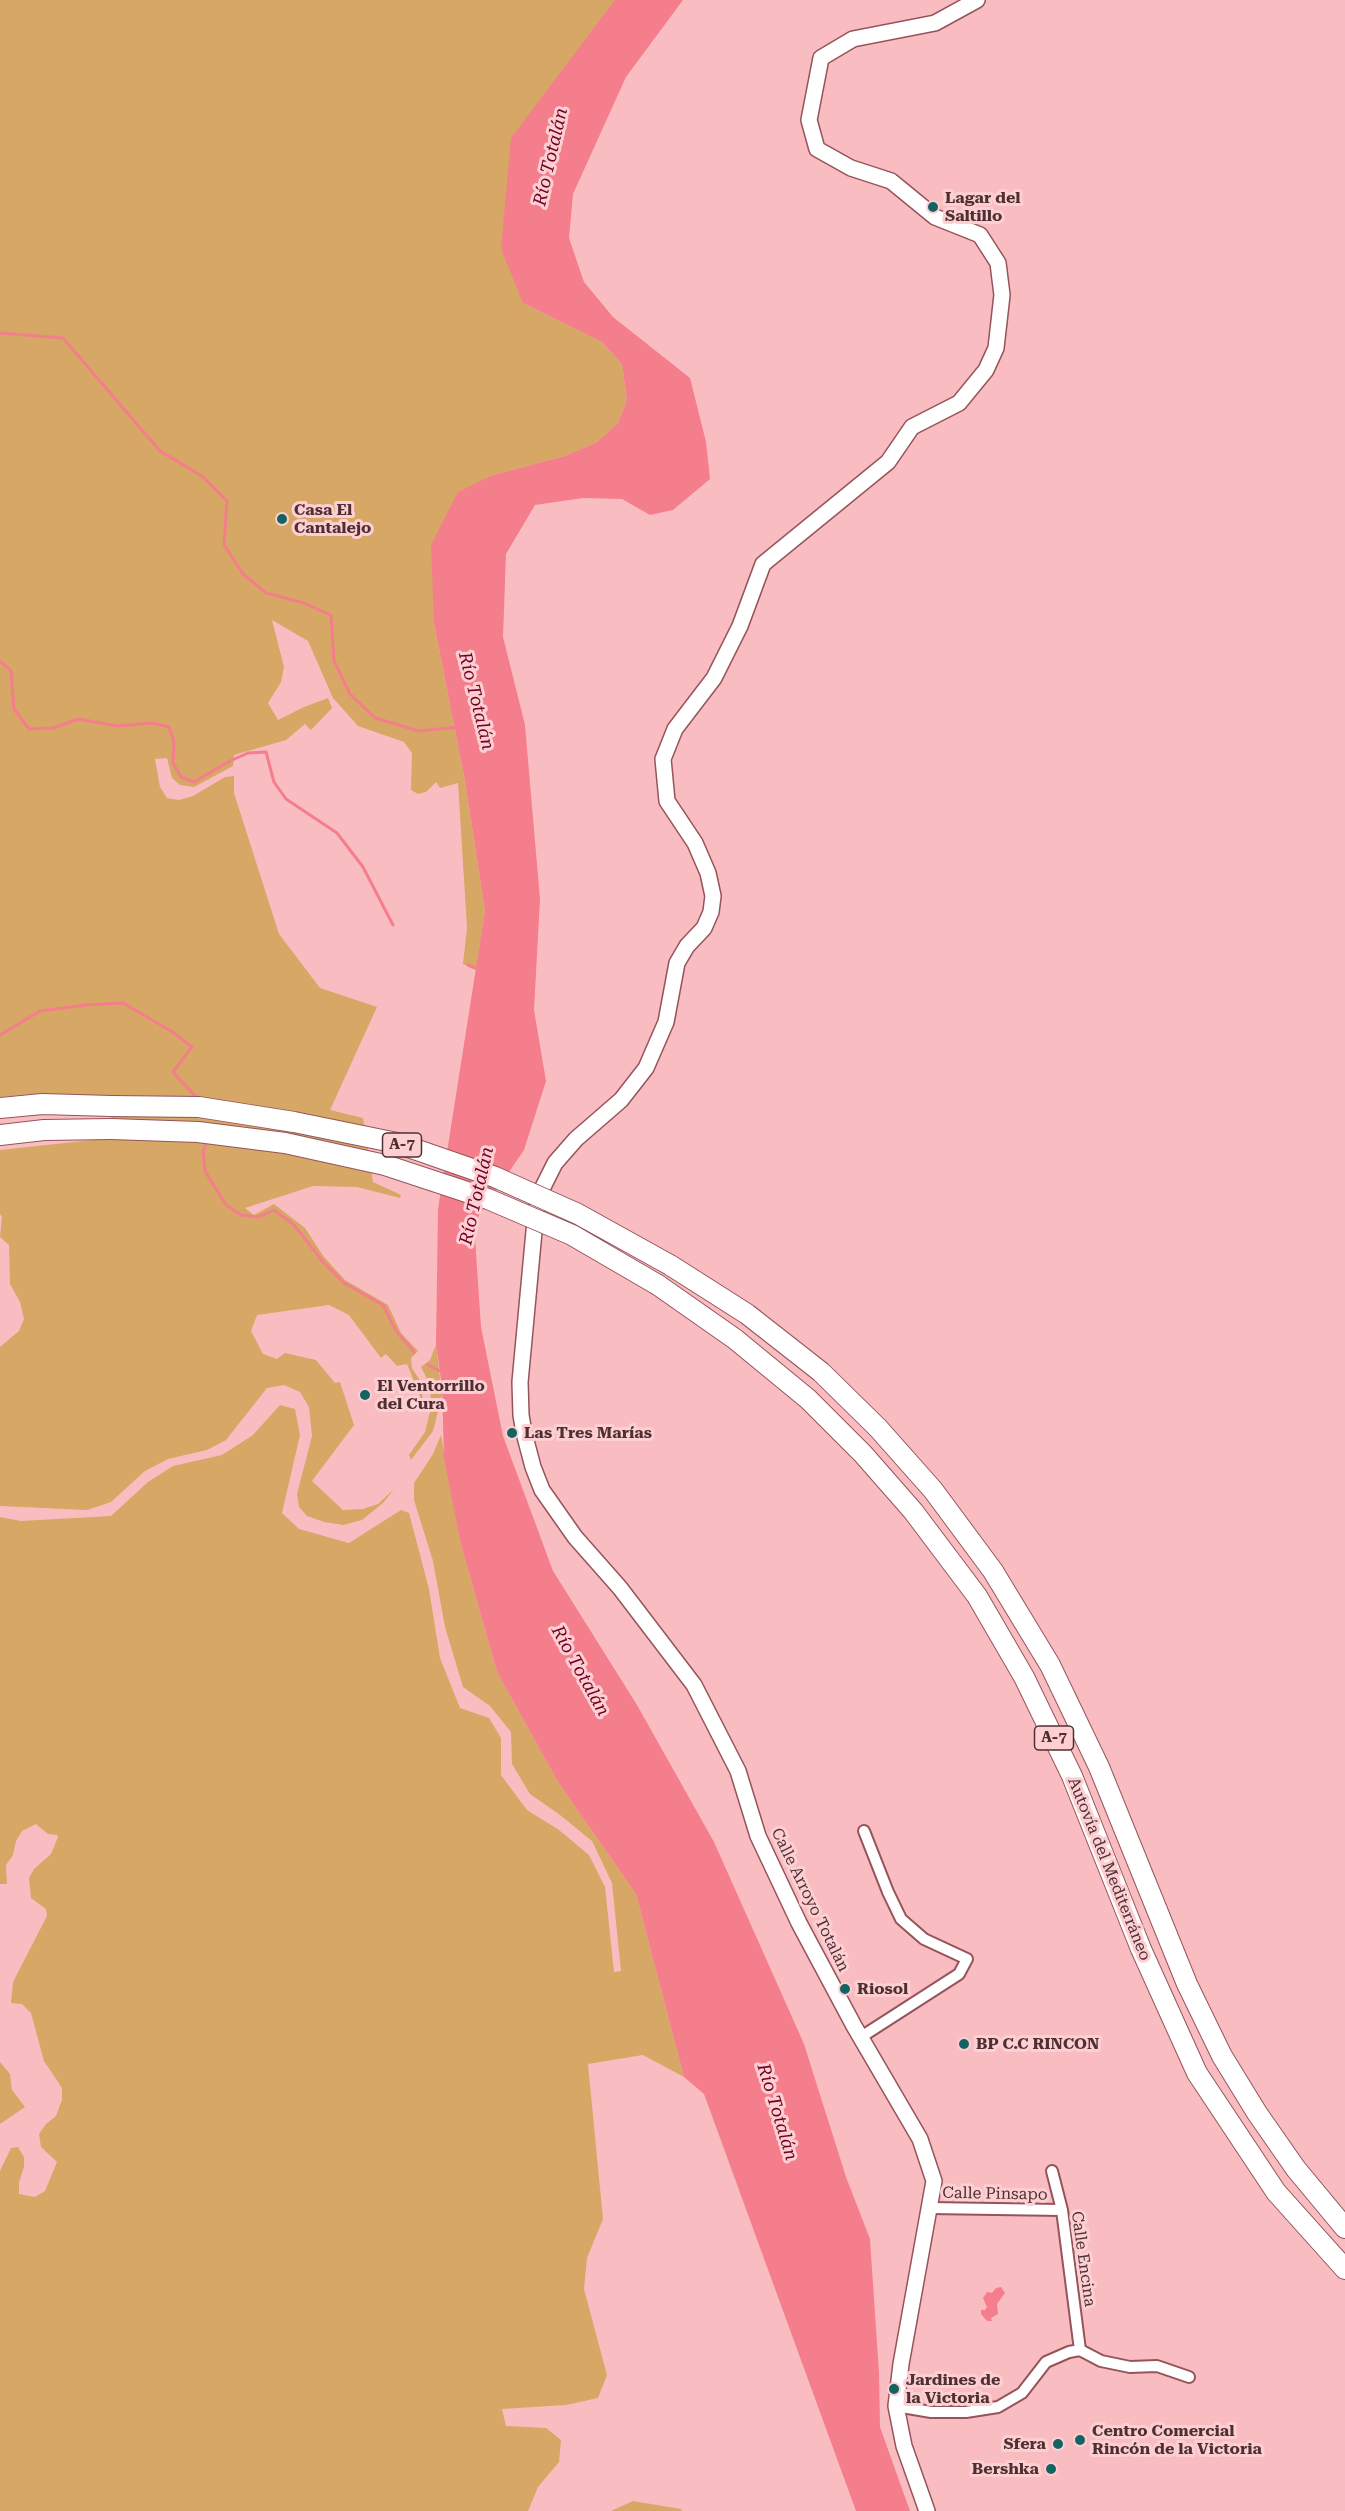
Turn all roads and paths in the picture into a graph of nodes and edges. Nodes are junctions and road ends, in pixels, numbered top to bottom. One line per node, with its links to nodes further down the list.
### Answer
1 (977, 0): 5 (street, Calle Arroyo Totalán)
2 (0, 1108): 9 (highway, Autovía del Mediterráneo / A-7, bridge)
3 (0, 1135): 10 (highway, Autovía del Mediterráneo / A-7, bridge)
4 (864, 1831): 5 (street)
5 (861, 2037): 7 (street, Calle Arroyo Totalán)
6 (1053, 2171): 8 (street, Calle Encina)
7 (929, 2208): 8 (street, Calle Pinsapo); 13 (street, Calle Arroyo Totalán)
8 (1062, 2210): 11 (street, Calle Encina)
9 (1345, 2228)
10 (1345, 2269)
11 (1080, 2350): 12 (street); 13 (street)
12 (1189, 2377)
13 (896, 2406): 14 (street, Calle Arroyo Totalán)
14 (927, 2511)

